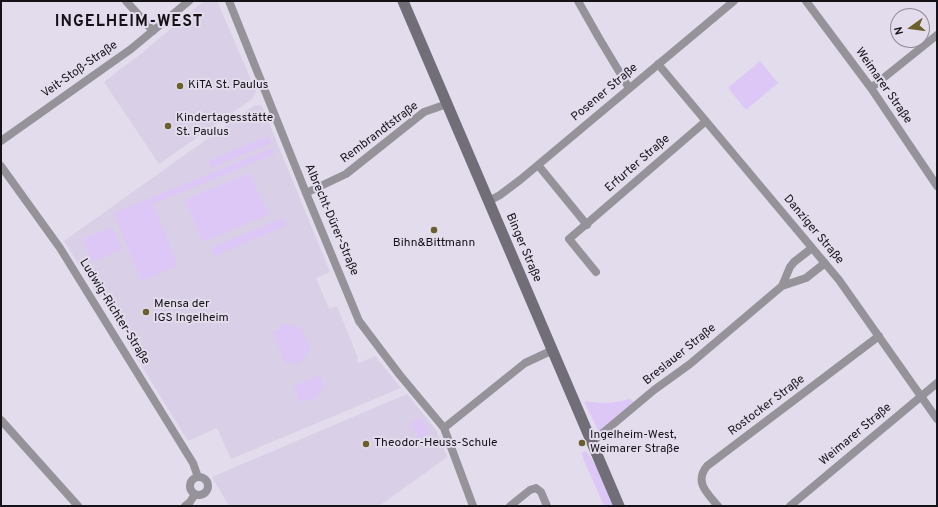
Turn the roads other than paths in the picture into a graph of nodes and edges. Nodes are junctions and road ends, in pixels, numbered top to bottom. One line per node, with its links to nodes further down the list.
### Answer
1 (126, 1): 8 (street)
2 (189, 1): 8 (street, Veit-Stoß-Straße)
3 (228, 1): 19 (street, Albrecht-Dürer-Straße)
4 (403, 1): 13 (main road, Binger Straße)
5 (578, 1): 11 (street)
6 (734, 1): 10 (street, Posener Straße)
7 (806, 1): 12 (street, Weimarer Straße)
8 (153, 31): 15 (street, Veit-Stoß-Straße)
9 (937, 35): 12 (street)
10 (658, 64): 11 (street, Posener Straße); 14 (street, Danziger Straße)
11 (629, 88): 16 (street, Posener Straße)
12 (871, 88): 18 (street, Weimarer Straße)
13 (447, 104): 19 (street, Rembrandtstraße); 20 (main road, Binger Straße)
14 (706, 121): 21 (street, Erfurter Straße); 22 (street, Danziger Straße)
15 (1, 141)
16 (538, 165): 20 (street, Posener Straße); 21 (street)
17 (1, 166): 34 (street, Ludwig-Richter-Straße)
18 (937, 186)
19 (306, 193): 32 (street, Albrecht-Dürer-Straße)
20 (489, 201): 27 (main road, Binger Straße)
21 (587, 225): 24 (street, Erfurter Straße)
22 (812, 248): 23 (street, Danziger Straße); 25 (street, Breslauer Straße)
23 (825, 263): 25 (street, Breslauer Straße); 26 (street, Danziger Straße)
24 (596, 272)
25 (782, 286): 33 (street, Breslauer Straße)
26 (879, 336): 29 (street, Danziger Straße); 42 (street, Rostocker Straße)
27 (553, 350): 32 (street); 33 (main road, Binger Straße)
28 (937, 382): 29 (street, Weimarer Straße)
29 (921, 396): 30 (street, Danziger Straße); 43 (street, Weimarer Straße)
30 (937, 419)
31 (1, 420): 36 (street)
32 (444, 428): 38 (street, Albrecht-Dürer-Straße)
33 (592, 442): 41 (main road, Binger Straße)
34 (198, 477): 35 (street); 35 (street)
35 (195, 494): 37 (street)
36 (78, 506)
37 (186, 506)
38 (473, 506)
39 (510, 506): 40 (street)
40 (547, 506)
41 (619, 506)
42 (718, 506)
43 (790, 506)

